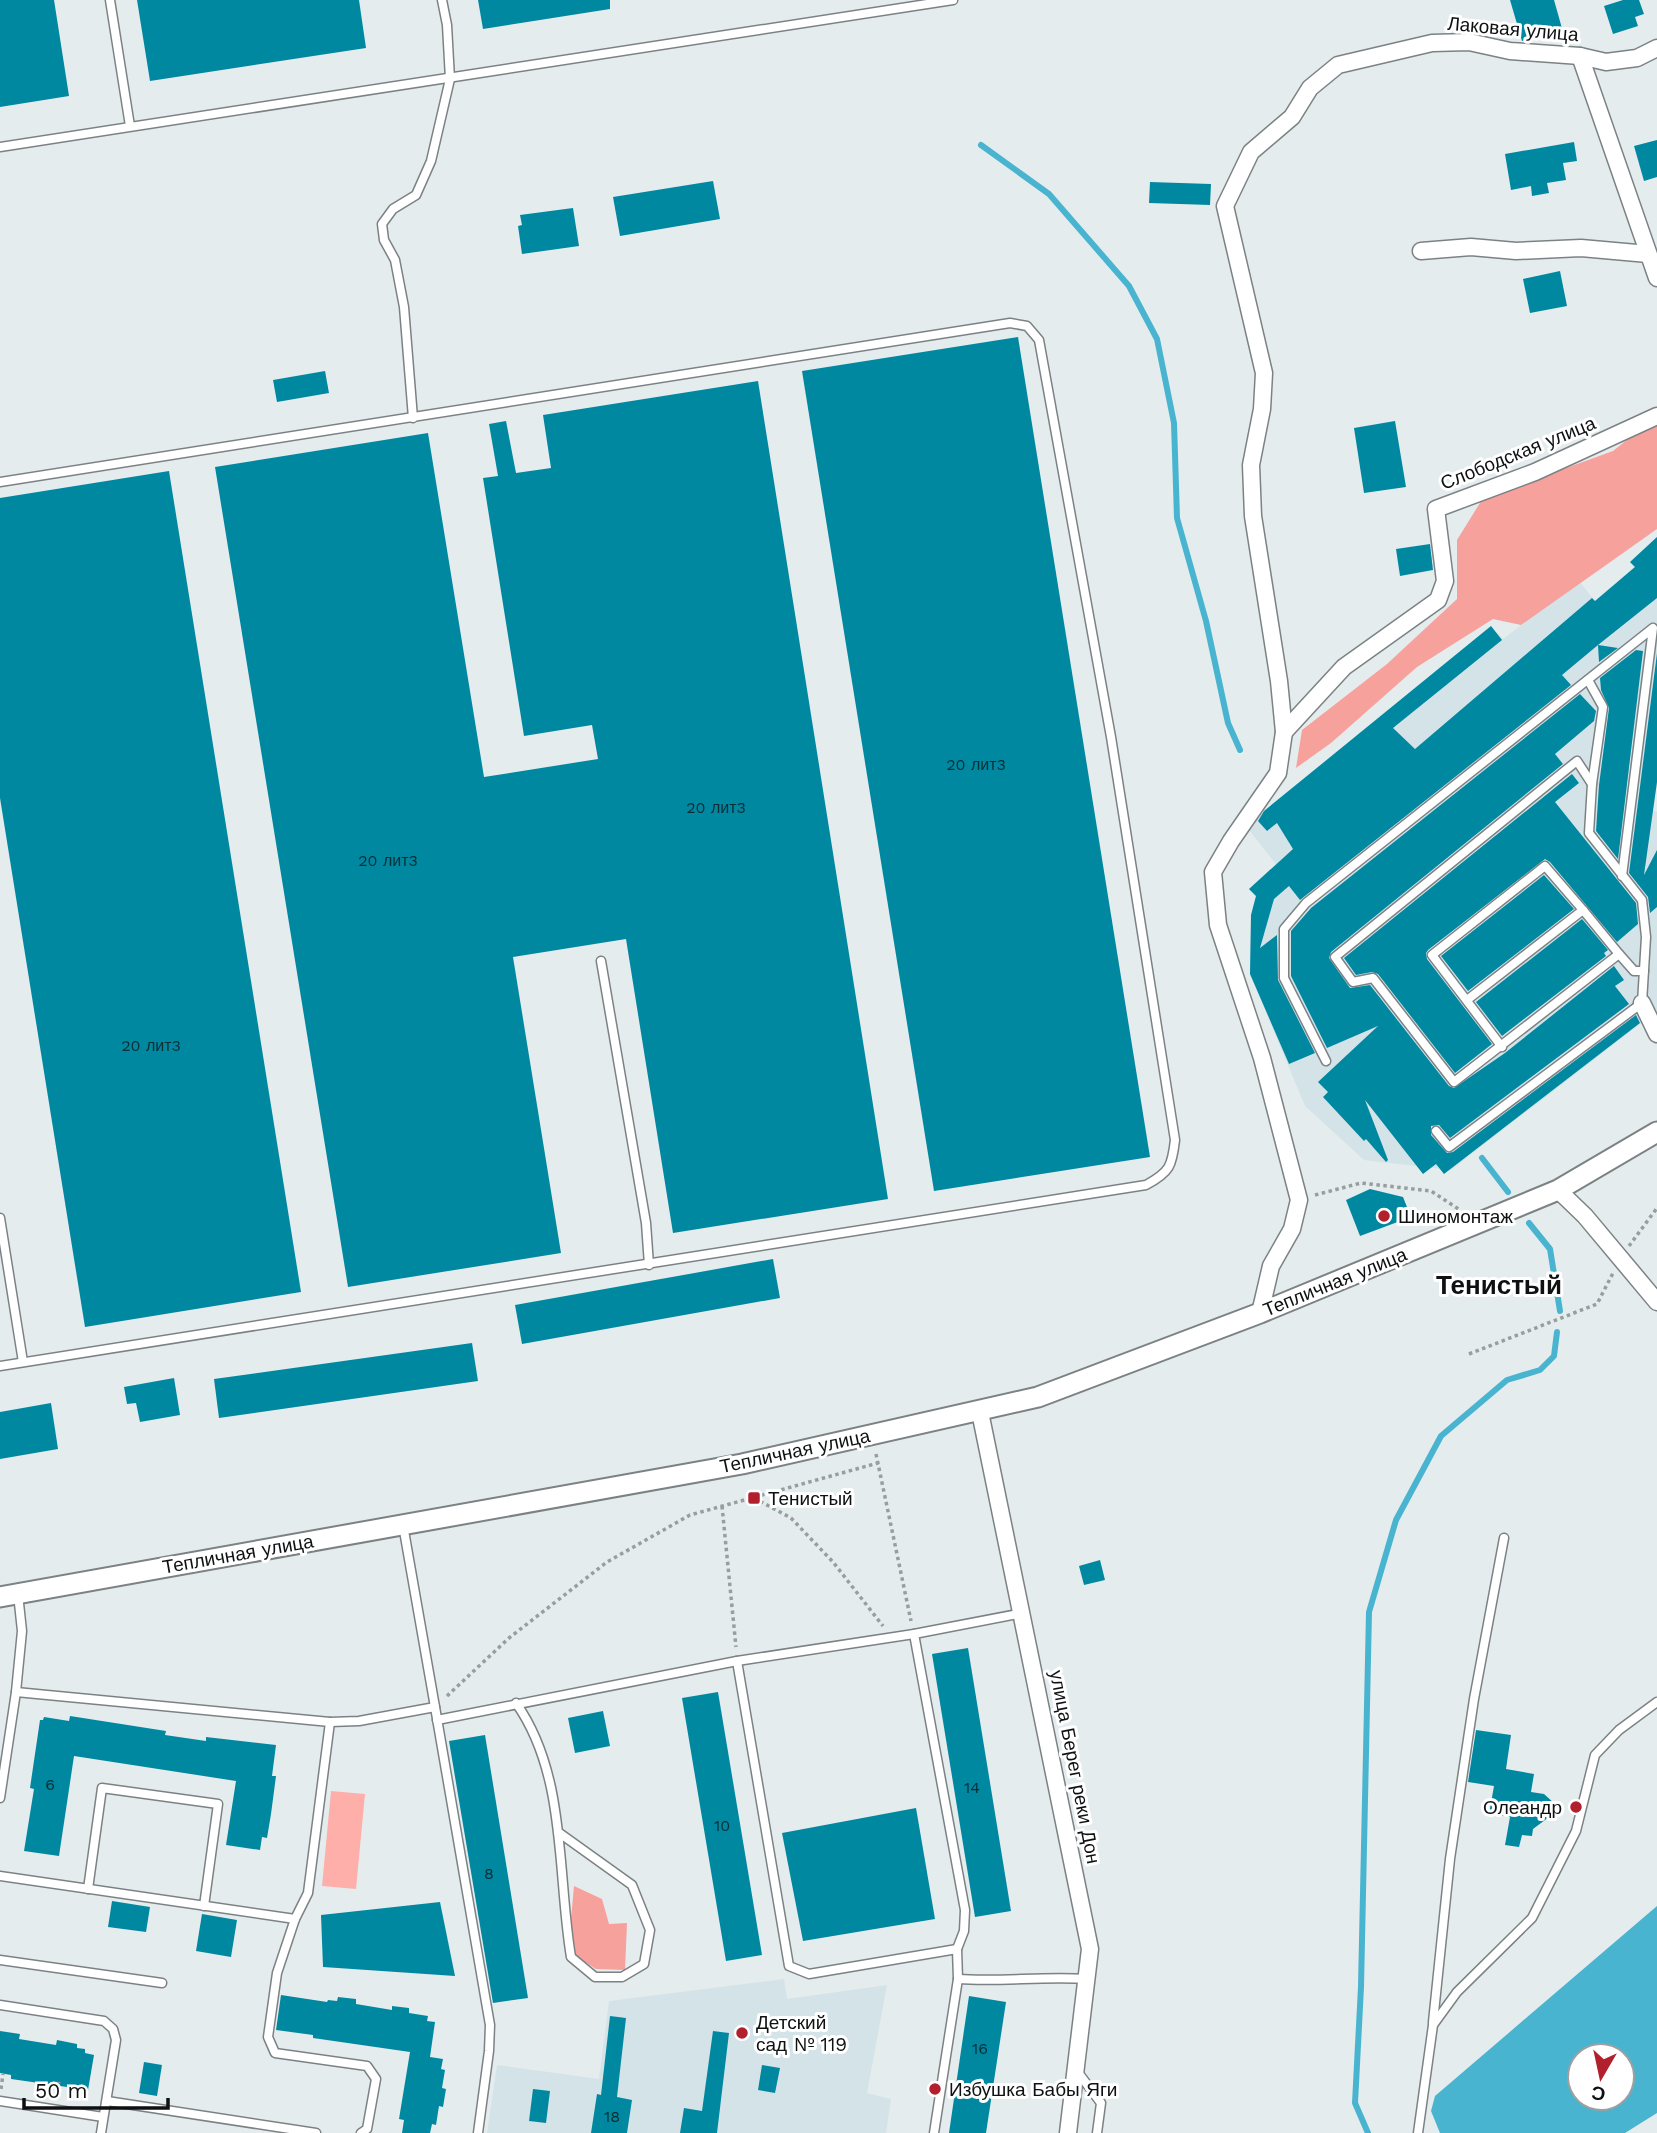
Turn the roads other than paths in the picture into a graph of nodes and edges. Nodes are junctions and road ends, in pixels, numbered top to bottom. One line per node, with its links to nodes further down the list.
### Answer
1 (110, 0): 7 (lane)
2 (442, 0): 6 (lane)
3 (953, 0): 6 (lane)
4 (1657, 48): 5 (street, Лаковая улица)
5 (1580, 56): 10 (street); 16 (street, Лаковая улица)
6 (450, 79): 7 (lane); 13 (lane)
7 (130, 126): 8 (lane)
8 (0, 147)
9 (1420, 251): 10 (street)
10 (1648, 254): 11 (street)
11 (1657, 278)
12 (1657, 416): 16 (street, Слободская улица)
13 (413, 418): 14 (lane); 32 (lane)
14 (0, 482)
15 (1588, 680): 17 (lane); 18 (lane); 27 (lane)
16 (1283, 732): 34 (street)
17 (1592, 784): 18 (lane); 26 (lane)
18 (1622, 876): 22 (lane)
19 (1583, 910): 20 (lane); 23 (lane); 23 (lane)
20 (1619, 954): 22 (lane); 26 (lane)
21 (601, 961): 32 (lane)
22 (1644, 971): 24 (lane)
23 (1467, 1000): 26 (lane)
24 (1642, 1003): 25 (street); 28 (lane)
25 (1657, 1034)
26 (1502, 1047)
27 (1326, 1061)
28 (1436, 1131)
29 (1657, 1132): 30 (street, Тепличная улица)
30 (1558, 1190): 33 (street); 34 (street, Тепличная улица)
31 (0, 1218): 35 (lane)
32 (649, 1265): 35 (lane)
33 (1657, 1302)
34 (1260, 1313): 37 (street, Тепличная улица)
35 (23, 1362): 36 (lane)
36 (0, 1366)
37 (980, 1412): 38 (street, Тепличная улица); 41 (street, улица Берег реки Дон)
38 (403, 1525): 40 (street, Тепличная улица); 47 (lane)
39 (1504, 1538): 62 (lane)
40 (9, 1595): 44 (lane)
41 (1023, 1613): 42 (lane); 59 (street, улица Берег реки Дон)
42 (914, 1634): 43 (lane); 56 (lane)
43 (737, 1661): 46 (lane); 56 (lane)
44 (16, 1692): 49 (lane); 50 (lane)
45 (1657, 1702): 62 (lane)
46 (516, 1703): 48 (lane); 51 (lane)
47 (435, 1707): 48 (lane); 49 (lane)
48 (437, 1720): 70 (lane)
49 (330, 1722): 55 (lane)
50 (0, 1798)
51 (558, 1832): 51 (lane)
52 (0, 1877): 53 (lane)
53 (88, 1889): 54 (lane); 54 (lane)
54 (204, 1906): 55 (lane)
55 (295, 1919): 69 (lane)
56 (957, 1949): 58 (lane)
57 (0, 1960): 60 (lane)
58 (958, 1979): 59 (lane); 71 (lane)
59 (1088, 1979): 63 (street, улица Берег реки Дон)
60 (162, 1983)
61 (0, 2005): 65 (lane)
62 (1433, 2025): 74 (lane)
63 (1077, 2071): 72 (street, улица Берег реки Дон); 73 (lane)
64 (0, 2101): 66 (lane)
65 (107, 2101): 66 (lane); 68 (lane)
66 (103, 2117): 67 (lane)
67 (101, 2133)
68 (316, 2133)
69 (361, 2133)
70 (478, 2133)
71 (934, 2133)
72 (1068, 2133)
73 (1097, 2133)
74 (1418, 2133)

